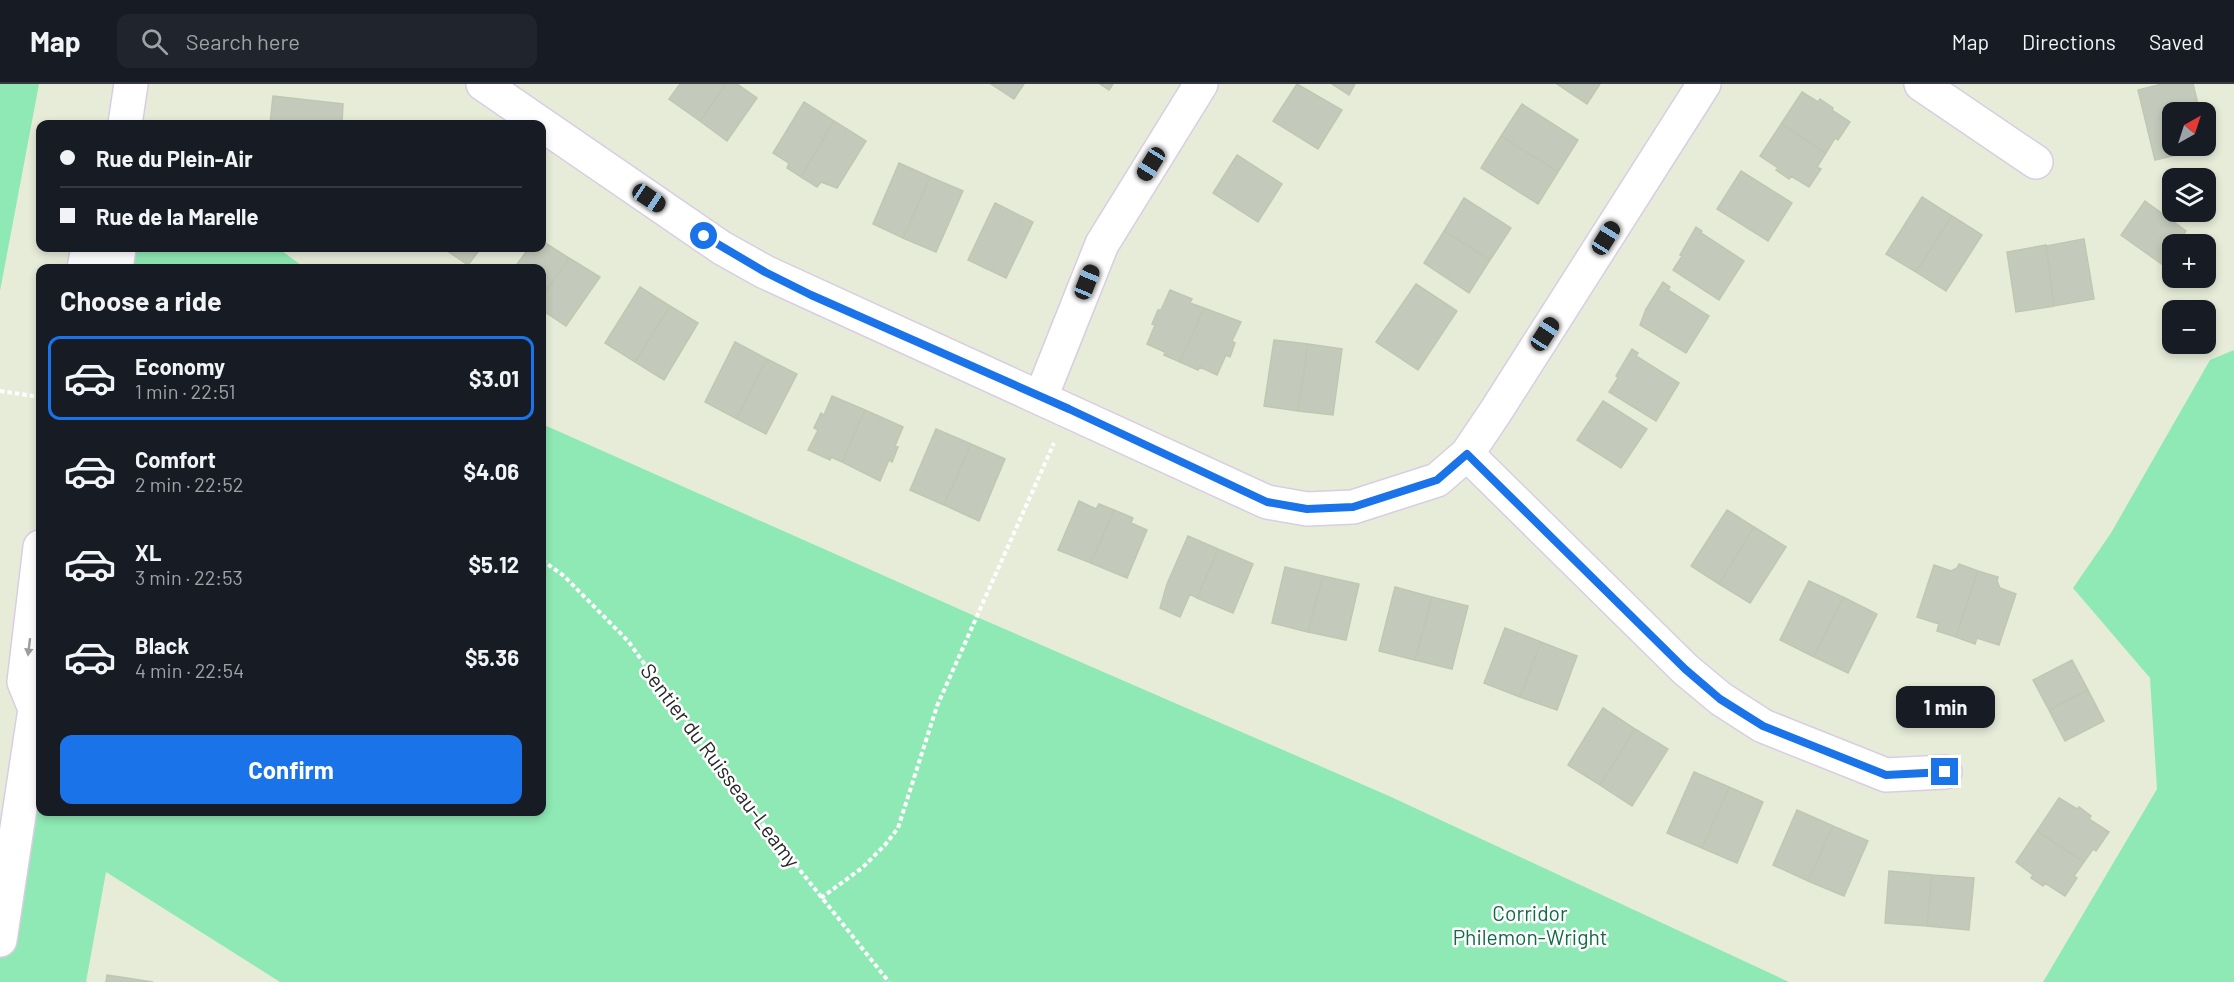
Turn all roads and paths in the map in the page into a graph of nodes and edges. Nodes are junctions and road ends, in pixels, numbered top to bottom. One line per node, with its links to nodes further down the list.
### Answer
1 (131, 84): 6 (street)
2 (483, 84): 7 (street)
3 (1201, 84): 12 (street)
4 (1704, 84): 13 (street)
5 (1922, 84): 9 (street)
6 (126, 120)
7 (535, 120)
8 (546, 127): 12 (street)
9 (2036, 162)
10 (0, 391): 11 (path)
11 (36, 396)
12 (1055, 403): 13 (street); 19 (path)
13 (1467, 454): 18 (street)
14 (546, 563): 19 (path, Sentier du Ruisseau-Leamy)
15 (36, 582): 16 (street, one-way to 16)
16 (36, 701)
17 (36, 716): 20 (street)
18 (1945, 772)
19 (821, 898): 21 (path, Sentier du Ruisseau-Leamy)
20 (0, 940)
21 (889, 982)

